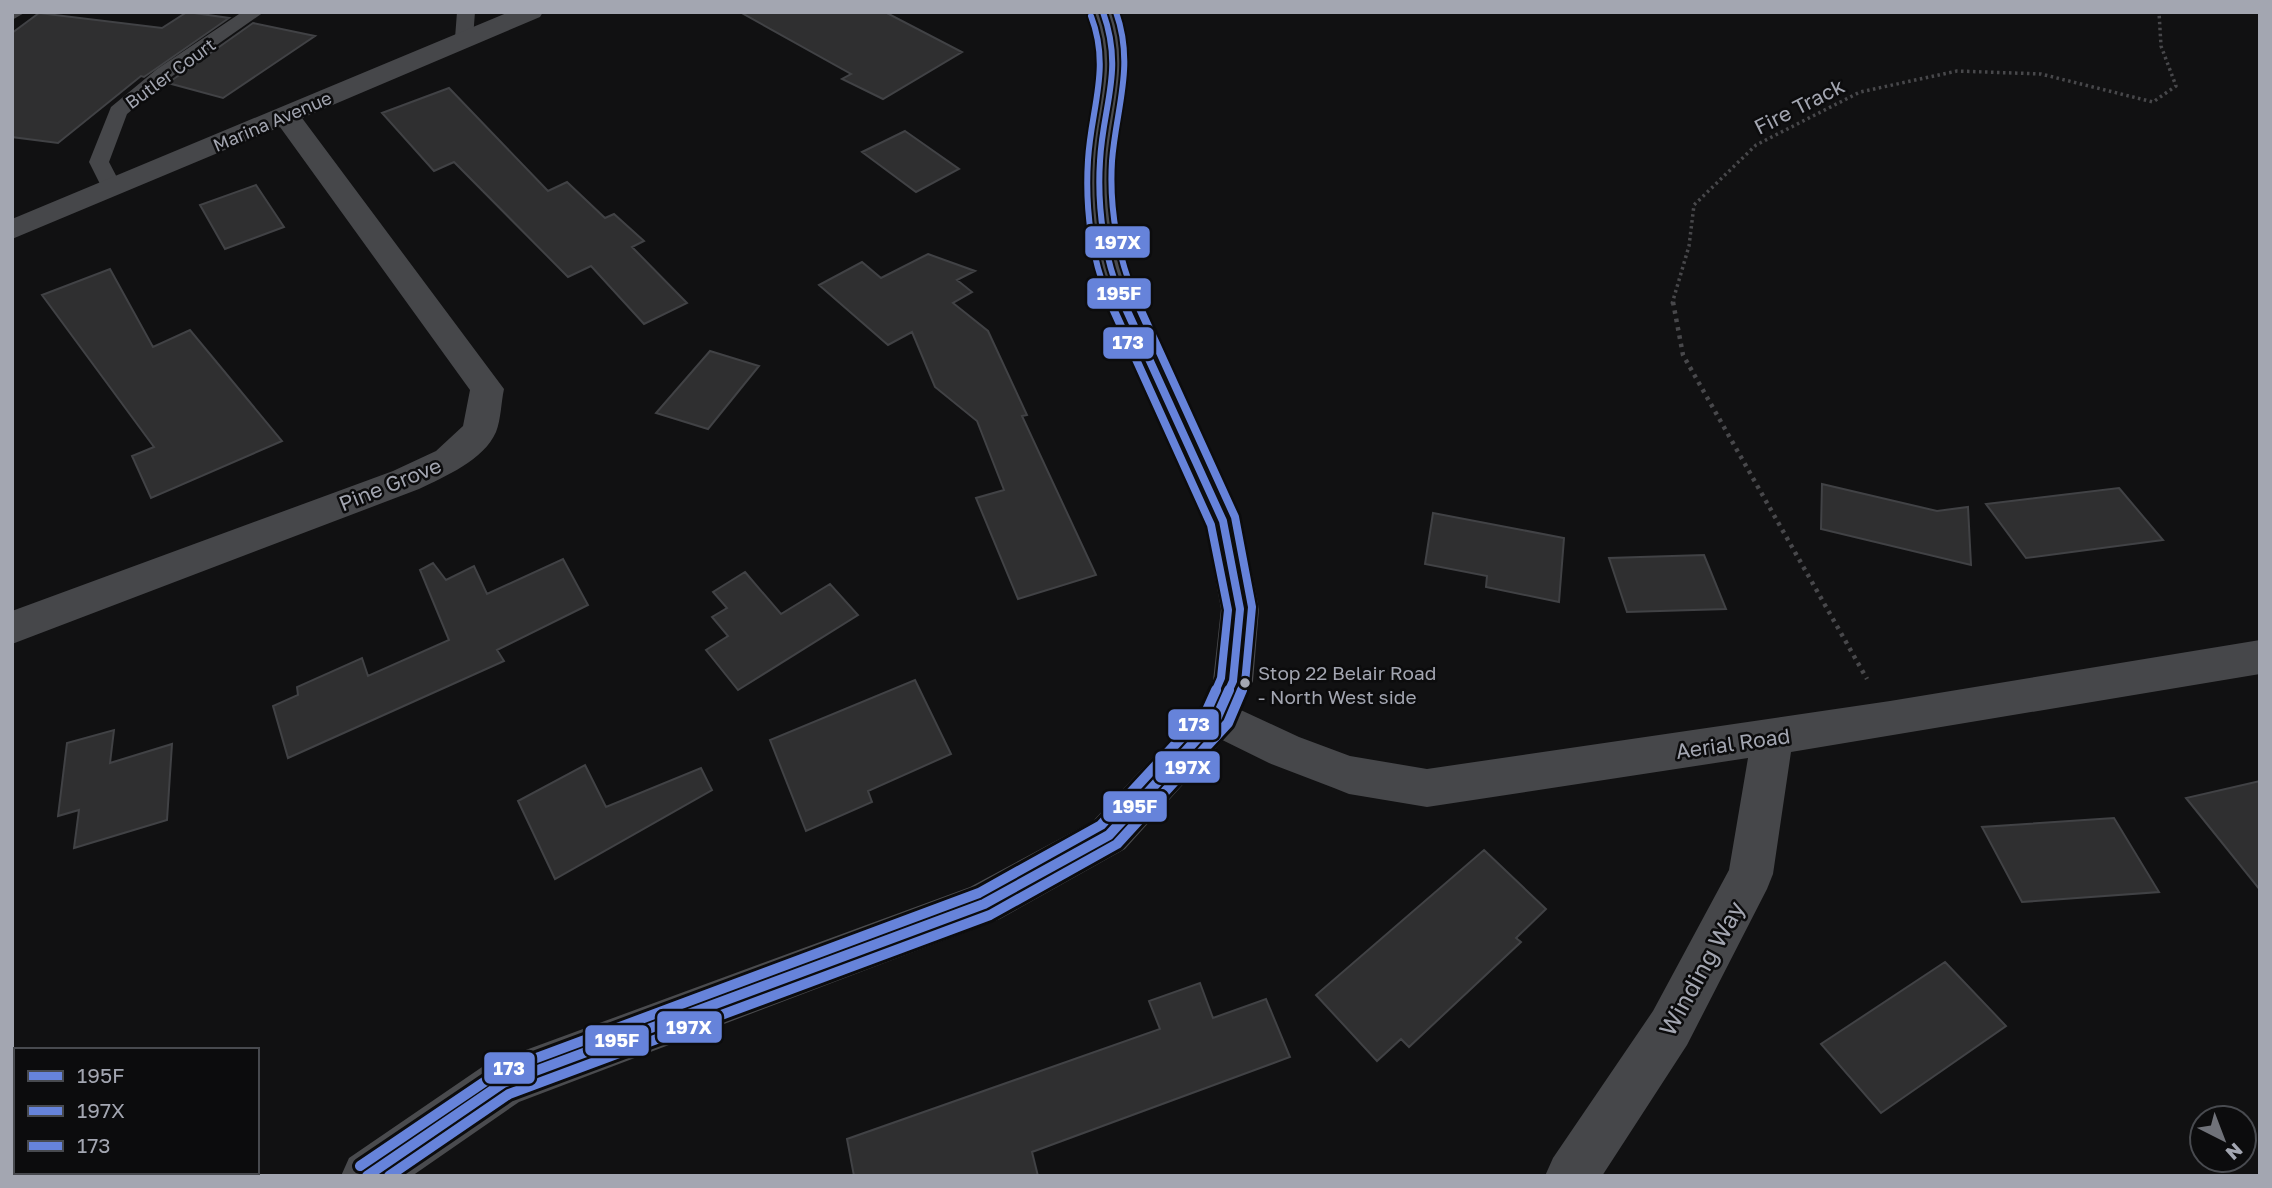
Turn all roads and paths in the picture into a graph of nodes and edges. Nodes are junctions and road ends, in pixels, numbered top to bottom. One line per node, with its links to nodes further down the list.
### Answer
1 (18, 12): 6 (lane)
2 (255, 12): 9 (lane, Butler Court)
3 (531, 12): 7 (street, Marina Avenue)
4 (1103, 12): 13 (main road)
5 (2160, 12): 14 (path, Fire Track)
6 (12, 16)
7 (465, 25): 8 (street, Marina Avenue)
8 (286, 116): 9 (street, Marina Avenue); 11 (street, Pine Grove)
9 (111, 187): 10 (street, Marina Avenue)
10 (12, 230)
11 (12, 628)
12 (2260, 657): 14 (street, Aerial Road)
13 (1217, 717): 15 (street, Aerial Road); 16 (main road)
14 (1890, 719): 15 (street, Aerial Road)
15 (1772, 738): 17 (street, Winding Way)
16 (367, 1176)
17 (1571, 1176)

